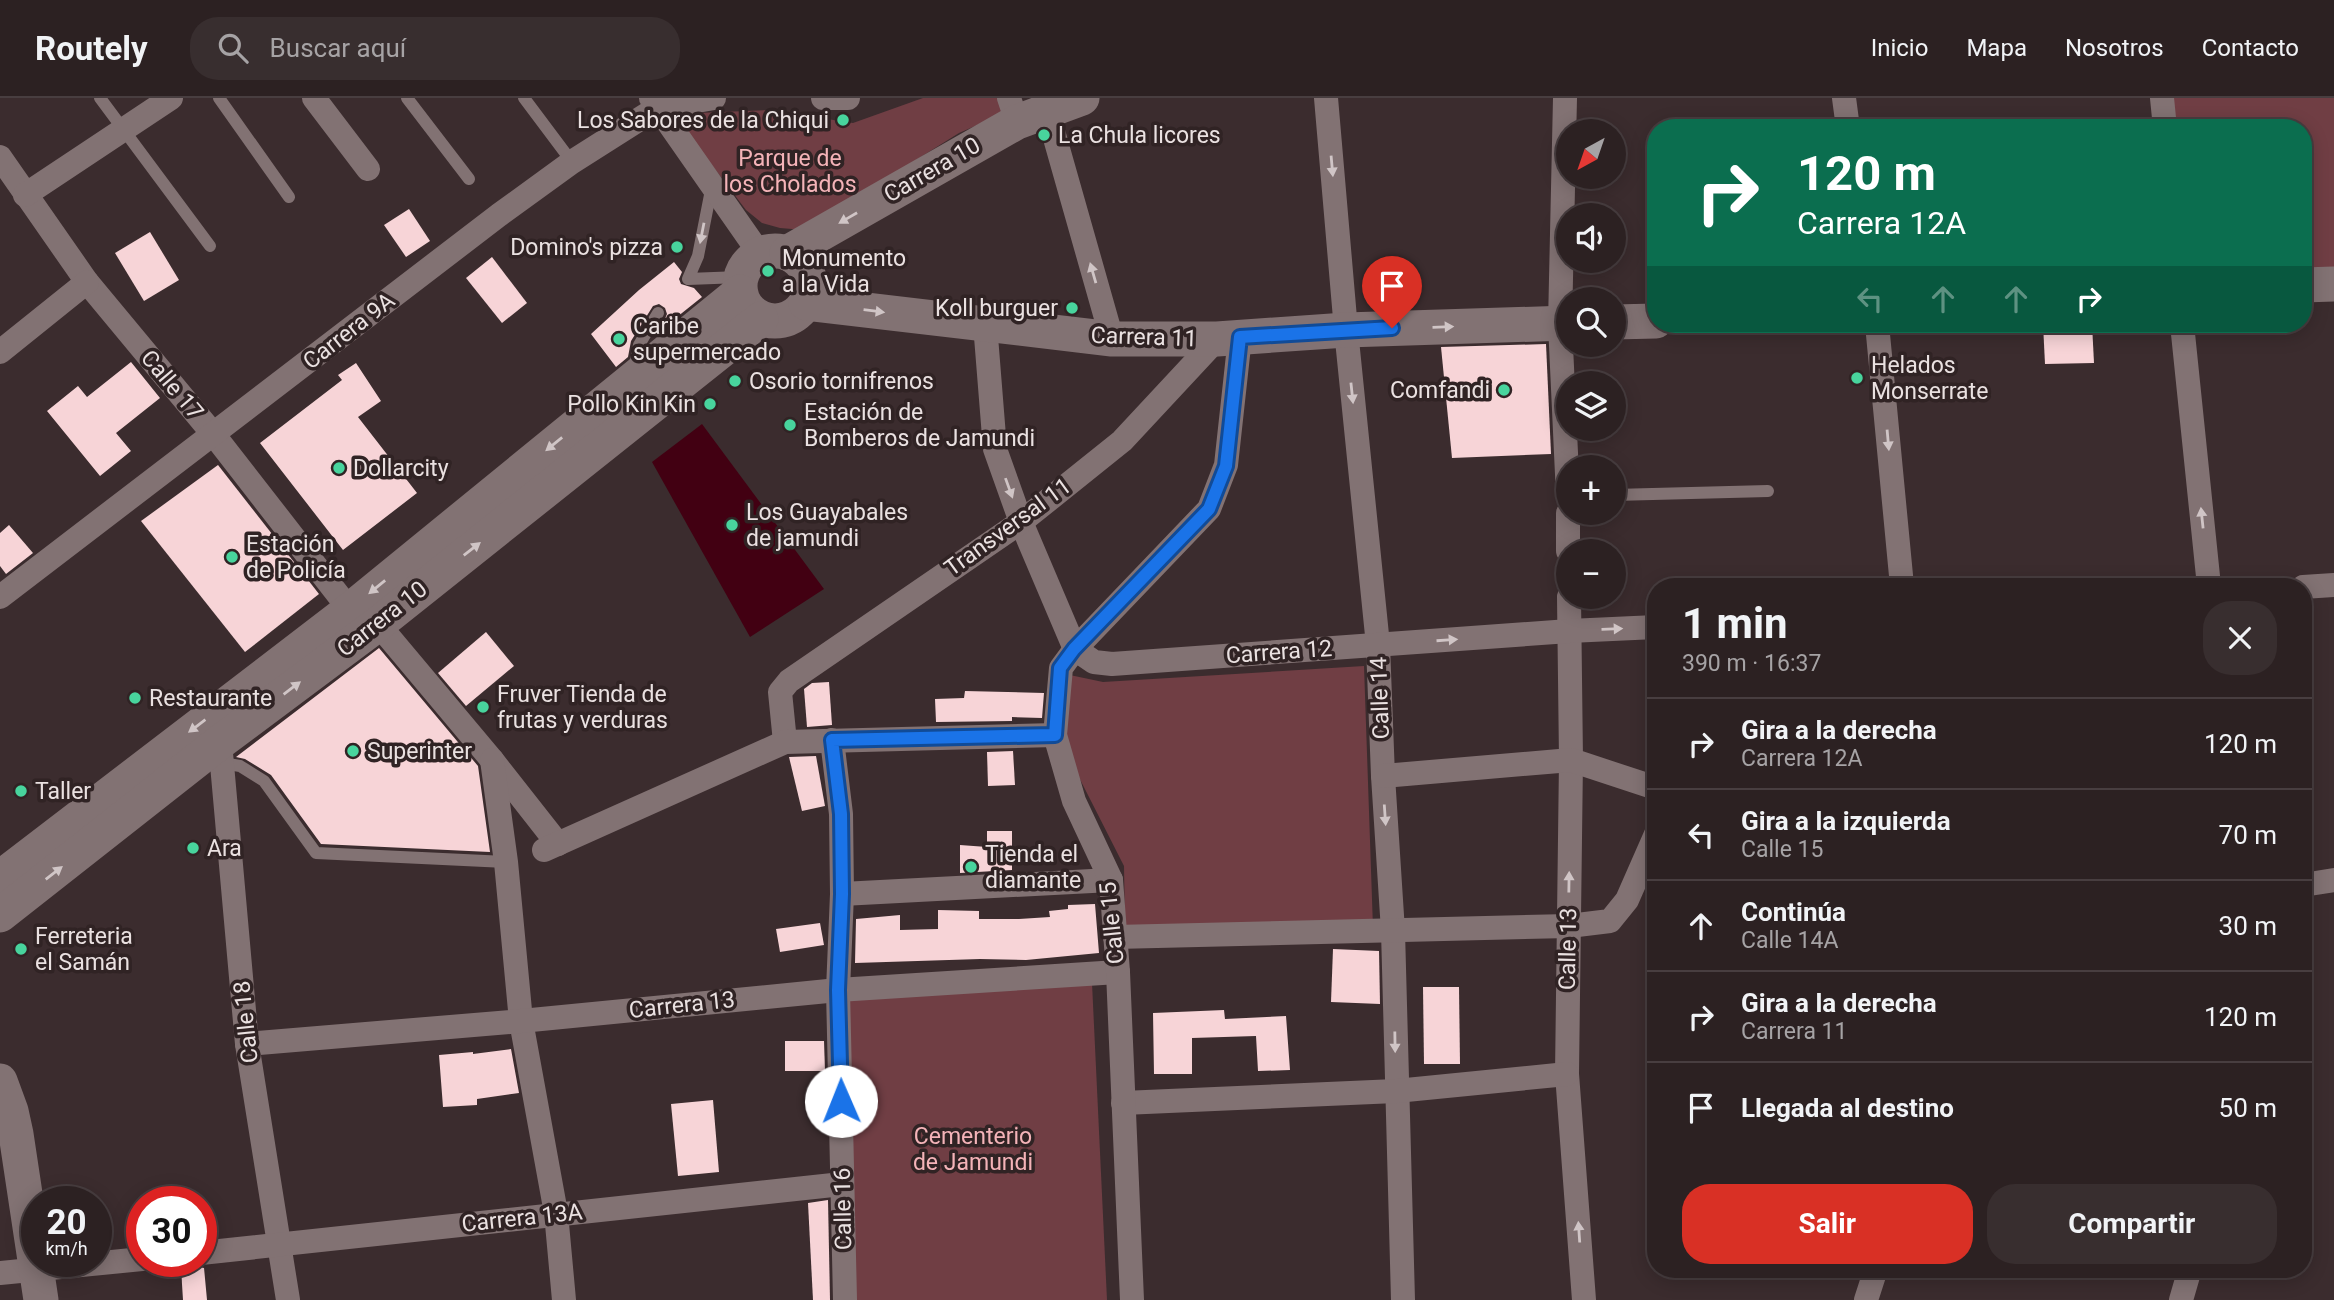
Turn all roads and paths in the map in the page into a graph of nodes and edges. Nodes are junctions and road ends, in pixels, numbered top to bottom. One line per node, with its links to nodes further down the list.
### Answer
1 (100, 98): 19 (lane)
2 (171, 98): 19 (street)
3 (219, 98): 26 (lane)
4 (314, 98): 22 (street)
5 (407, 98): 23 (lane)
6 (524, 98): 21 (lane)
7 (714, 98): 15 (street, Carrera 9A)
8 (824, 98): 9 (street)
9 (846, 98)
10 (1082, 98): 16 (main road, Carrera 10)
11 (1326, 98): 40 (street, Calle 14, one-way to 40)
12 (1565, 98): 32 (street)
13 (1843, 98): 17 (street)
14 (2162, 98): 18 (street)
15 (654, 103): 21 (street, Carrera 9A); 24 (street)
16 (1025, 110): 28 (main road, Carrera 10, one-way to 28); 44 (street, one-way to 16)
17 (1846, 119)
18 (2164, 119)
19 (122, 129): 25 (street); 27 (lane)
20 (0, 157): 25 (street, Calle 17)
21 (572, 162): 48 (street, Carrera 9A)
22 (368, 169)
23 (469, 179)
24 (712, 185): 28 (street); 28 (lane, one-way to 28)
25 (25, 195): 29 (street, Calle 17)
26 (289, 197)
27 (210, 246)
28 (757, 269): 33 (main road); 35 (main road); 47 (main road, Carrera 10)
29 (86, 282): 45 (street); 48 (street, Calle 17)
30 (2334, 284): 31 (main road)
31 (2312, 285)
32 (1564, 287)
33 (806, 303): 35 (main road); 39 (main road, Carrera 11, one-way to 39)
34 (658, 313): 47 (lane)
35 (761, 319): 59 (main road, Carrera 10, one-way to 35)
36 (1647, 321): 37 (main road)
37 (1626, 322)
38 (1556, 323): 40 (main road, Carrera 11, one-way to 38)
39 (985, 324): 44 (main road, Carrera 11); 52 (street, one-way to 52)
40 (1346, 330): 43 (main road, Carrera 11); 62 (street, Calle 14, one-way to 62)
41 (1878, 333): 53 (street, one-way to 53)
42 (2183, 333): 54 (street, one-way to 42)
43 (1229, 338): 44 (main road, Carrera 11); 52 (street, Transversal 11); 63 (street, Calle 15)
44 (1112, 339)
45 (0, 352)
46 (1565, 357): 49 (street)
47 (632, 379): 59 (main road, Carrera 10, one-way to 59)
48 (214, 435): 57 (street, Carrera 9A); 59 (street, Calle 17)
49 (1567, 455)
50 (1768, 491): 51 (lane)
51 (1626, 495)
52 (1021, 522): 63 (street); 66 (street, Transversal 11)
53 (1901, 578)
54 (2208, 578)
55 (2334, 586): 56 (street)
56 (2312, 587)
57 (0, 597)
58 (1569, 609): 61 (street, Calle 13)
59 (364, 617): 67 (main road, Carrera 10, one-way to 59); 68 (street, Calle 17); 74 (main road, Carrera 10, one-way to 74)
60 (1647, 627): 61 (street, Carrera 12, one-way to 60)
61 (1569, 631): 62 (street, Carrera 12, one-way to 61); 69 (street, Calle 13)
62 (1378, 645): 63 (street, Carrera 12); 70 (street, Calle 14)
63 (1074, 649): 64 (street, Calle 15)
64 (1055, 735): 65 (street); 75 (street, Calle 15)
65 (832, 740): 66 (street); 78 (street, Calle 16)
66 (785, 742): 68 (street, Calle 17)
67 (221, 752): 73 (lane); 79 (main road, Carrera 10, one-way to 67); 86 (street, Calle 18)
68 (492, 760): 73 (street)
69 (1571, 760): 70 (street); 71 (street); 80 (street, Calle 13, one-way to 69)
70 (1382, 776): 81 (street, Calle 14, one-way to 81)
71 (1647, 785)
72 (1647, 854): 80 (street)
73 (506, 862): 85 (street)
74 (0, 878)
75 (1111, 880): 78 (street); 82 (street, Calle 15)
76 (2334, 880): 77 (street)
77 (2312, 884)
78 (842, 894): 84 (street, Calle 16)
79 (0, 915)
80 (1569, 926): 81 (street); 87 (street, Calle 13)
81 (1393, 931): 82 (street); 88 (street, Calle 14, one-way to 88)
82 (1115, 937): 83 (street, Calle 15)
83 (1118, 972): 84 (street, Carrera 13); 89 (street, Calle 15)
84 (838, 990): 85 (street, Carrera 13); 91 (street, Calle 16)
85 (521, 1021): 86 (street, Carrera 13); 92 (street)
86 (247, 1044): 93 (street, Calle 18)
87 (1567, 1074): 88 (street); 105 (street, Calle 13, one-way to 87)
88 (1396, 1091): 89 (street); 104 (street, Calle 14)
89 (1123, 1103): 103 (street, Calle 15)
90 (4, 1104): 99 (main road)
91 (842, 1184): 92 (street, Carrera 13A); 102 (street, Calle 16)
92 (556, 1213): 93 (street, Carrera 13A); 101 (street)
93 (279, 1246): 94 (street, Carrera 13A); 100 (street, Calle 18)
94 (217, 1252)
95 (126, 1263): 99 (street)
96 (0, 1273): 99 (street)
97 (1873, 1278): 106 (street)
98 (2187, 1278): 107 (street)
99 (38, 1284)
100 (288, 1300)
101 (564, 1300)
102 (845, 1300)
103 (1132, 1300)
104 (1403, 1300)
105 (1584, 1300)
106 (1866, 1300)
107 (2181, 1300)

